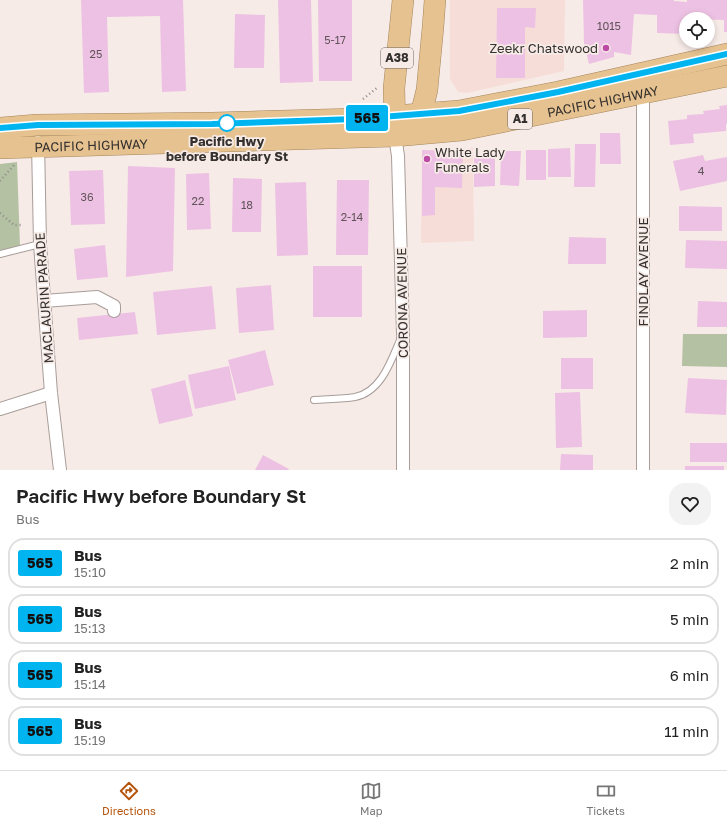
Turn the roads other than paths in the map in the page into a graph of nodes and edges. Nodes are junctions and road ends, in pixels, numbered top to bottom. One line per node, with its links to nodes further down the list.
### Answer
1 (403, 0): 8 (highway, A38)
2 (435, 0): 6 (highway, A38)
3 (727, 54): 5 (highway, PACIFIC HIGHWAY / A1)
4 (727, 76): 5 (highway, PACIFIC HIGHWAY / A1)
5 (643, 83): 6 (highway, PACIFIC HIGHWAY / A1); 8 (highway, PACIFIC HIGHWAY / A1); 22 (street, FINDLAY AVENUE)
6 (421, 114): 8 (highway)
7 (38, 125): 8 (highway, PACIFIC HIGHWAY / A1); 9 (highway, PACIFIC HIGHWAY / A1); 10 (street, MACLAURIN PARADE)
8 (394, 126): 10 (highway, PACIFIC HIGHWAY / A1); 16 (street, CORONA AVENUE)
9 (0, 128)
10 (38, 147): 11 (highway, PACIFIC HIGHWAY / A1); 12 (street, MACLAURIN PARADE)
11 (0, 148)
12 (40, 244): 13 (lane); 14 (street, MACLAURIN PARADE)
13 (0, 254)
14 (44, 301): 15 (street); 17 (street, MACLAURIN PARADE)
15 (114, 311)
16 (403, 334): 18 (lane); 21 (street, CORONA AVENUE)
17 (51, 393): 19 (street); 20 (street, MACLAURIN PARADE)
18 (314, 400)
19 (0, 409)
20 (60, 470)
21 (403, 470)
22 (642, 470)

